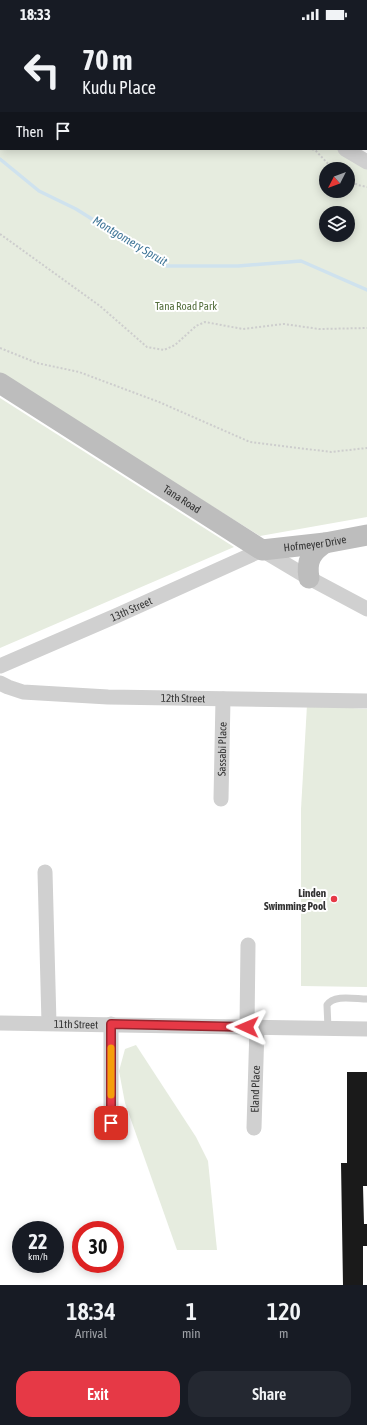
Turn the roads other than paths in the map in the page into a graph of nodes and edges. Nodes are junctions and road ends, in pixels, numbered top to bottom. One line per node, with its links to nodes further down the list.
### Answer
1 (347, 150): 2 (street)
2 (367, 162)
3 (0, 383): 6 (main road, Tana Road)
4 (367, 535): 5 (main road, Hofmeyer Drive)
5 (325, 543): 6 (main road, Hofmeyer Drive); 7 (main road)
6 (262, 550): 7 (street, Tana Road); 9 (street, 13th Street)
7 (309, 578): 8 (street, Tana Road)
8 (367, 609)
9 (0, 666)
10 (0, 683): 11 (street, 12th Street)
11 (223, 699): 12 (street, 12th Street); 13 (street, Sassabi Place)
12 (367, 701)
13 (221, 799)
14 (45, 872): 18 (street)
15 (248, 945): 20 (street, Eland Place)
16 (367, 999): 21 (lane)
17 (0, 1022): 18 (street, 11th Street)
18 (49, 1023): 19 (street, 11th Street)
19 (111, 1024): 20 (street, 11th Street); 23 (street)
20 (252, 1027): 21 (street, 11th Street); 24 (street, Eland Place)
21 (328, 1028): 22 (street, 11th Street)
22 (367, 1029)
23 (111, 1123)
24 (254, 1128)

